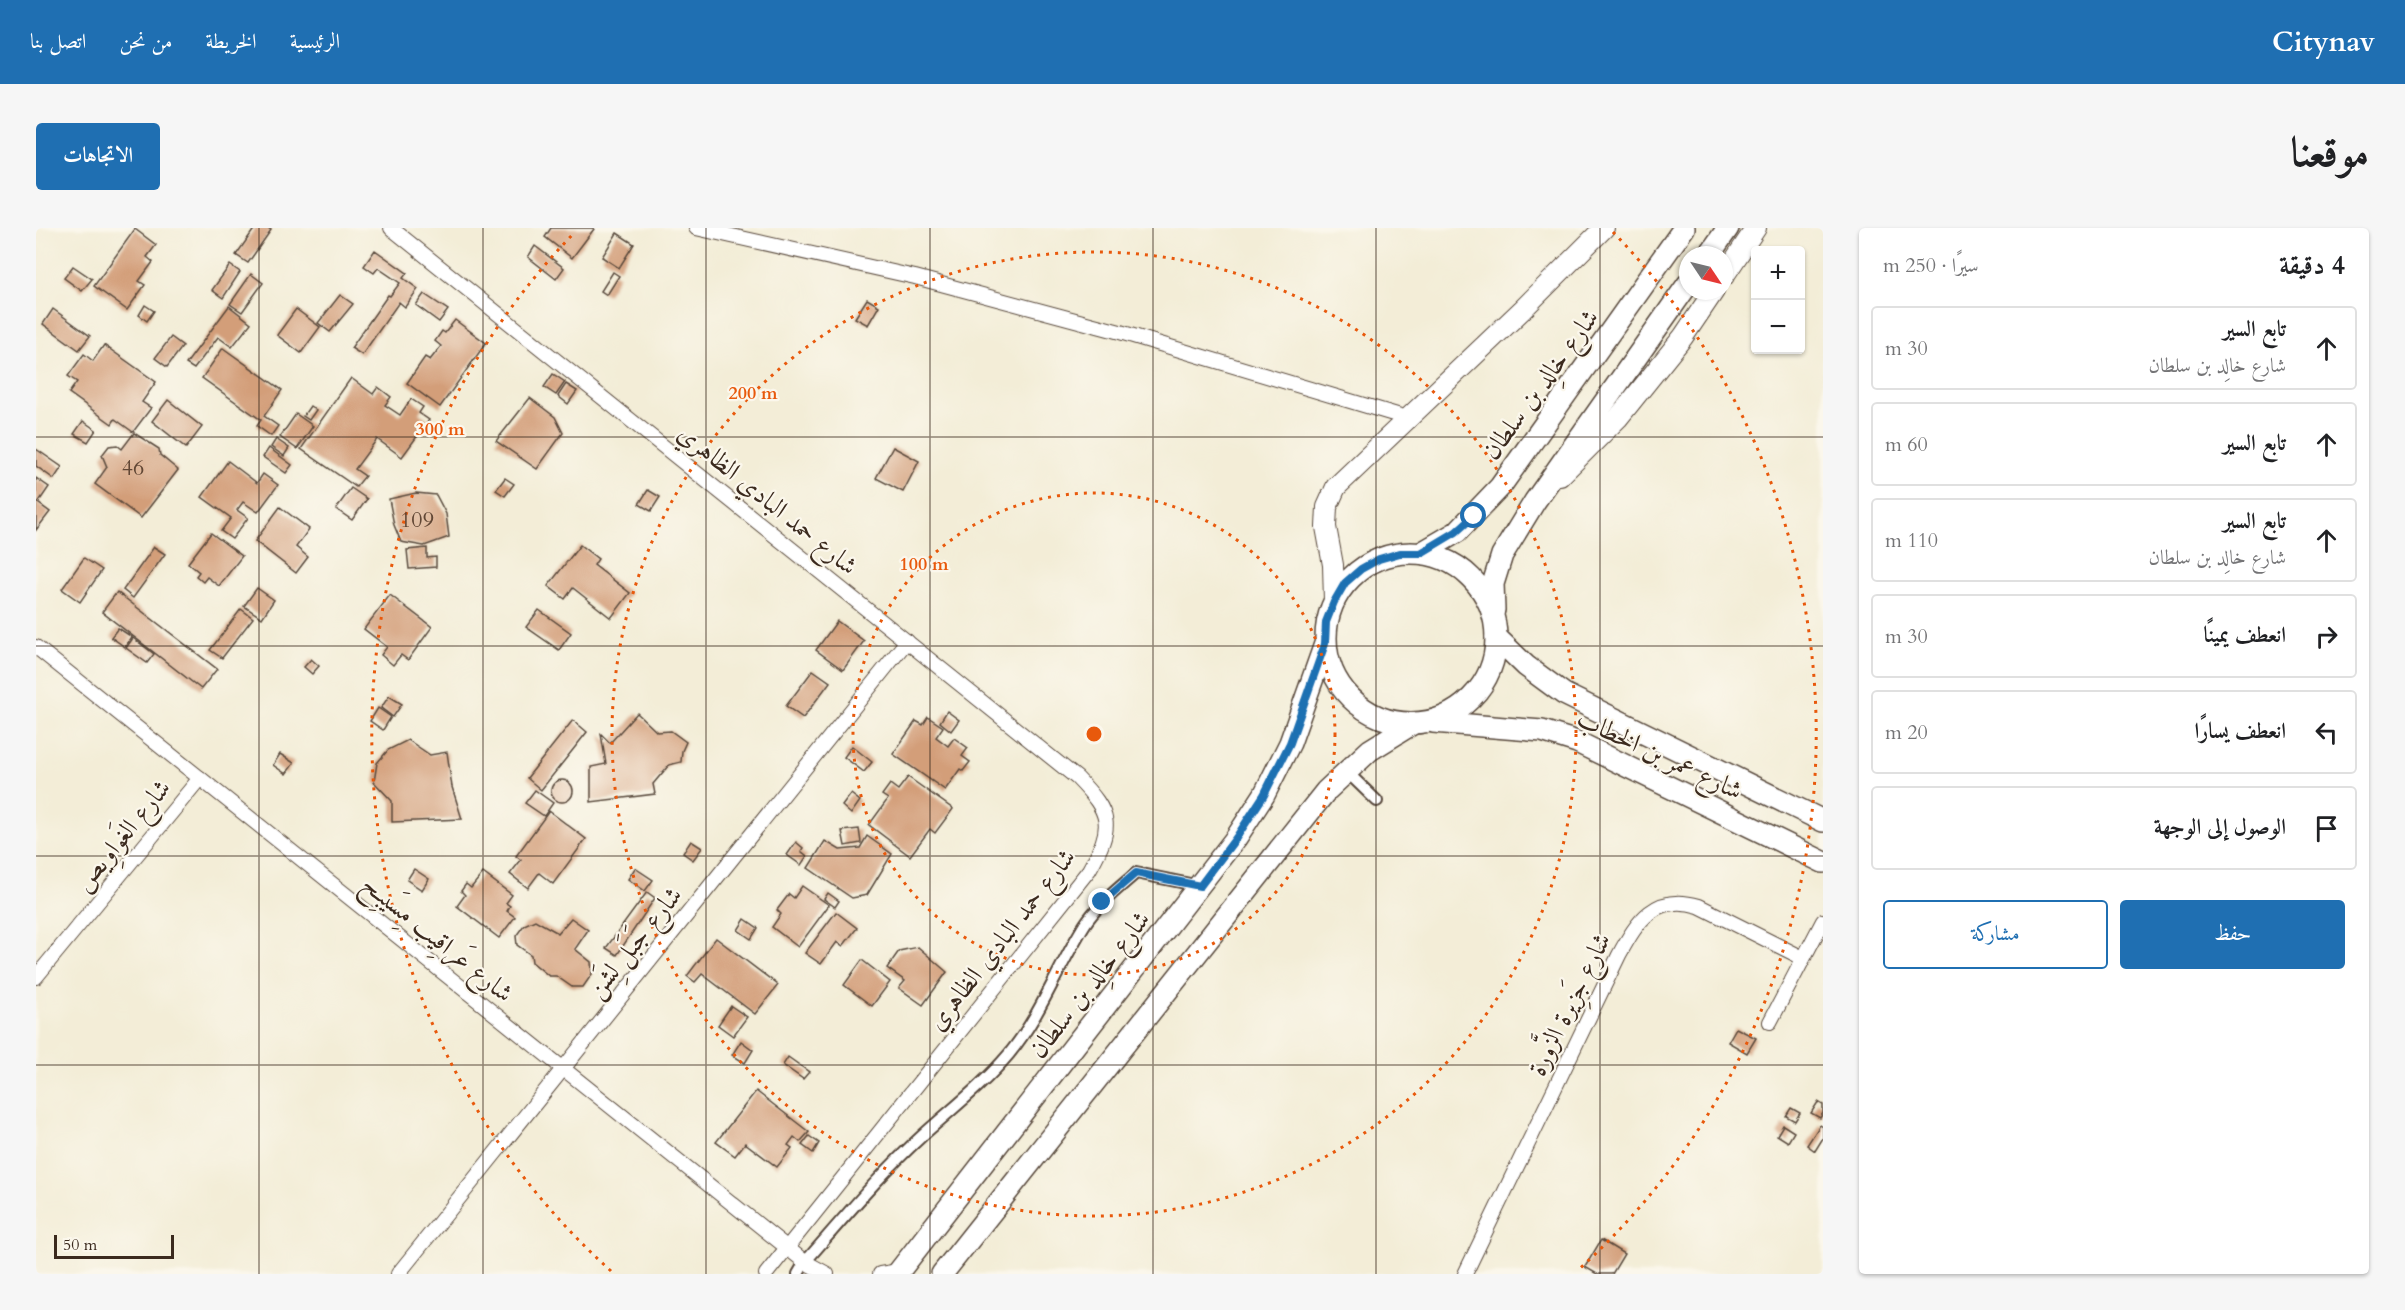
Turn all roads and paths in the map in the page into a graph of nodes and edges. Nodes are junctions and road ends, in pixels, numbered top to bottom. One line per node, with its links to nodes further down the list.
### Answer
1 (391, 228): 16 (street, شارع حمد البادي الظاهري)
2 (696, 228): 11 (street)
3 (1604, 228): 11 (main road)
4 (1684, 228): 13 (main road, شارع خالِد بن سلطان)
5 (1728, 228): 7 (main road)
6 (1756, 228): 8 (main road)
7 (1715, 246)
8 (1733, 262)
9 (1679, 297): 12 (main road)
10 (1708, 300): 12 (main road)
11 (1407, 418): 14 (main road)
12 (1535, 501): 15 (main road)
13 (1421, 553): 14 (main road); 15 (main road)
14 (1334, 602): 17 (main road)
15 (1495, 628): 19 (main road); 23 (main road, شارع عمر بن الخطاب)
16 (907, 641): 30 (street, شارع جَبَل لِشَن); 31 (street, شارع حمد البادي الظاهري)
17 (1325, 644): 19 (main road); 25 (main road, شارع خالِد بن سلطان)
18 (36, 647): 21 (street, شارع عَراقِيب مِسَيبِح)
19 (1421, 723): 20 (main road); 24 (main road, شارع عمر بن الخطاب)
20 (1346, 771): 22 (street); 37 (main road)
21 (200, 778): 28 (street, شارع الغَواوِيص); 30 (street, شارع عَراقِيب مِسَيبِح)
22 (1377, 801)
23 (1823, 821)
24 (1823, 862)
25 (1200, 886): 32 (street); 33 (main road, شارع خالِد بن سلطان)
26 (1823, 921): 27 (street)
27 (1803, 958): 29 (street); 38 (street, شارع جَزِيرة الزَّورة)
28 (36, 978)
29 (1770, 1022)
30 (563, 1069): 31 (street, شارع عَراقِيب مِسَيبِح); 34 (street, شارع جَبَل لِشَن)
31 (787, 1247): 32 (street, شارع عَراقِيب مِسَيبِح); 35 (street, شارع حمد البادي الظاهري)
32 (807, 1269): 36 (street, شارع عَراقِيب مِسَيبِح)
33 (892, 1273)
34 (398, 1274)
35 (766, 1274)
36 (827, 1274)
37 (942, 1274)
38 (1465, 1274)

